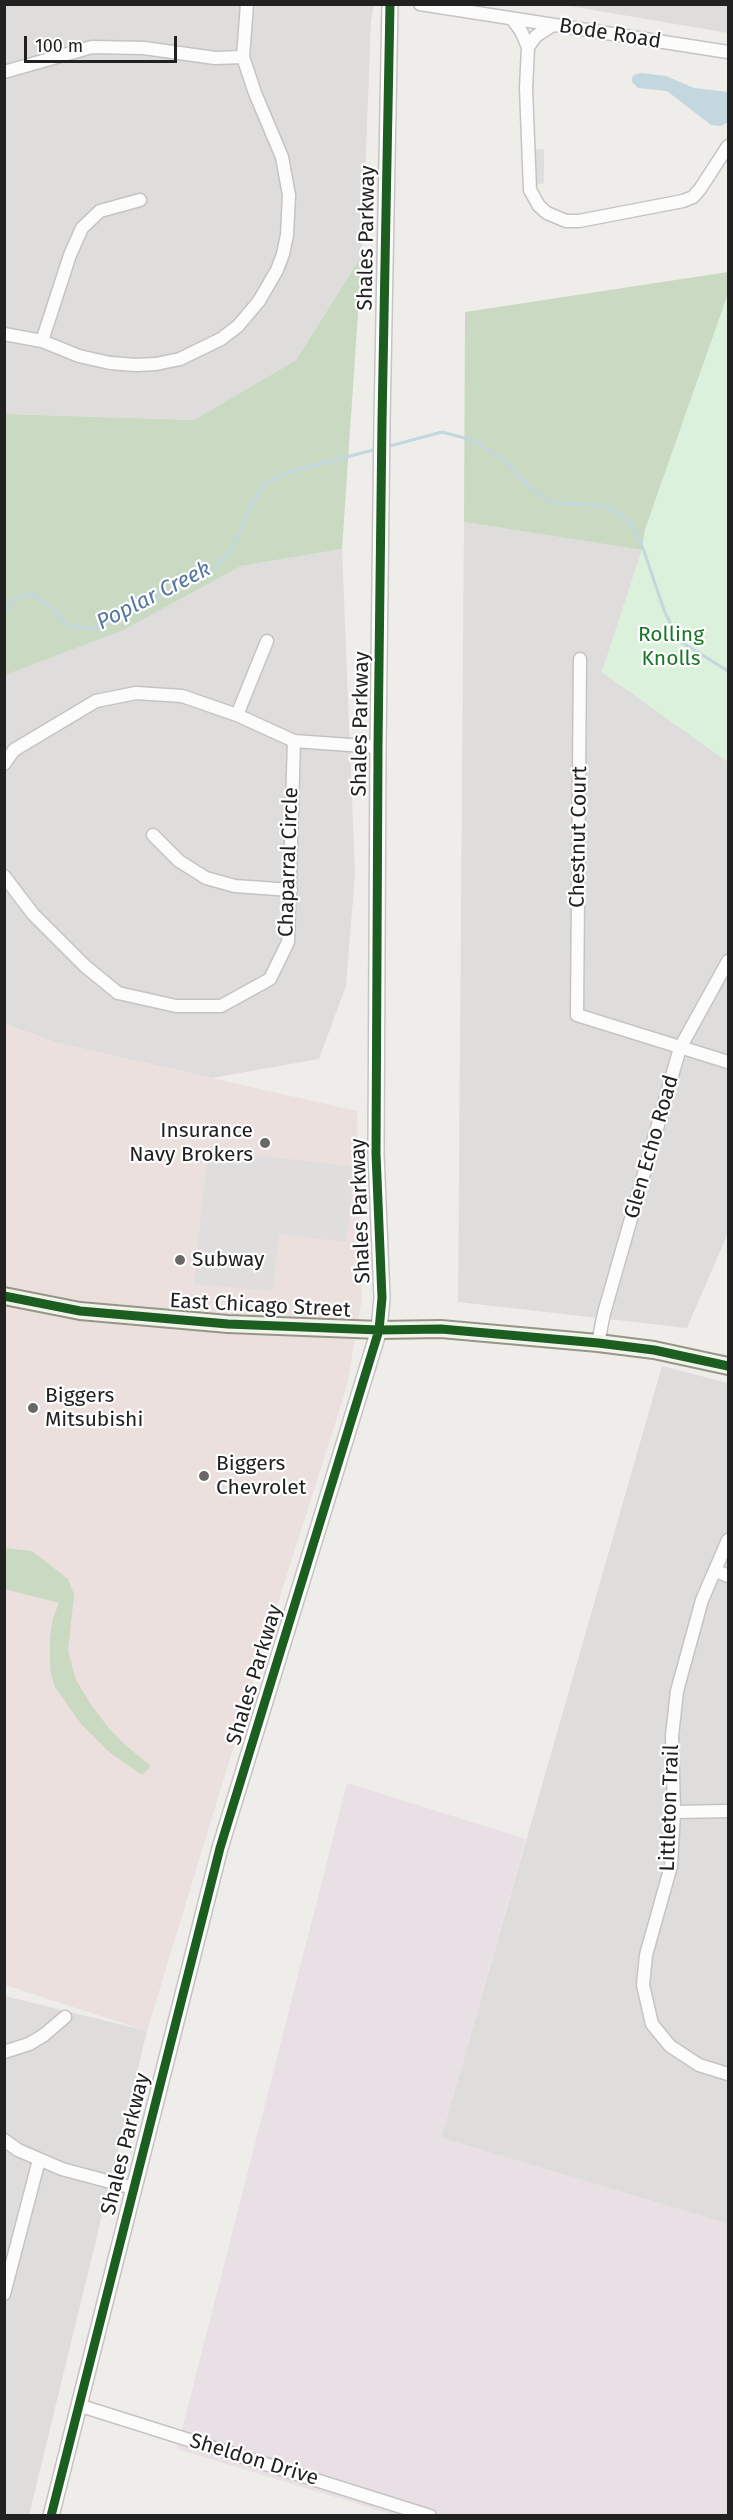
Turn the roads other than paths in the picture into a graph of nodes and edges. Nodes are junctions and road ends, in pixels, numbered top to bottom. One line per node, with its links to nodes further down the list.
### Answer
1 (247, 4): 8 (street)
2 (390, 4): 18 (street, Shales Parkway)
3 (420, 4): 4 (street, Bode Road)
4 (512, 19): 5 (street, Bode Road); 6 (street)
5 (553, 25): 6 (street); 7 (street, Bode Road)
6 (528, 47): 10 (street)
7 (729, 52)
8 (243, 57): 9 (street); 13 (street)
9 (4, 72)
10 (729, 146)
11 (140, 200): 13 (street)
12 (4, 334): 13 (street)
13 (42, 341)
14 (267, 640): 16 (street)
15 (580, 659): 24 (street, Chestnut Court)
16 (237, 715): 17 (street); 19 (street)
17 (294, 741): 18 (street); 22 (street, Chaparral Circle)
18 (378, 747): 27 (street, Shales Parkway)
19 (4, 764)
20 (153, 835): 22 (street)
21 (4, 876): 22 (street, Chaparral Circle)
22 (291, 890)
23 (729, 961): 24 (street, Glen Echo Road)
24 (680, 1048): 25 (street); 28 (street, Glen Echo Road)
25 (729, 1062)
26 (4, 1296): 27 (main road, East Chicago Street)
27 (379, 1330): 28 (main road, East Chicago Street); 40 (street, Shales Parkway)
28 (598, 1343): 29 (main road, East Chicago Street)
29 (729, 1366)
30 (729, 1540): 31 (street, Littleton Trail)
31 (715, 1570): 32 (street); 34 (street, Littleton Trail)
32 (729, 1576)
33 (729, 1811): 34 (street)
34 (674, 1812): 37 (street, Littleton Trail)
35 (65, 2017): 36 (street)
36 (4, 2052)
37 (729, 2074)
38 (4, 2140): 39 (street)
39 (39, 2160): 40 (street); 41 (street)
40 (134, 2188): 42 (street, Shales Parkway)
41 (4, 2294)
42 (78, 2405): 43 (street, Shales Parkway); 44 (street, Sheldon Drive)
43 (51, 2516)
44 (430, 2516)

